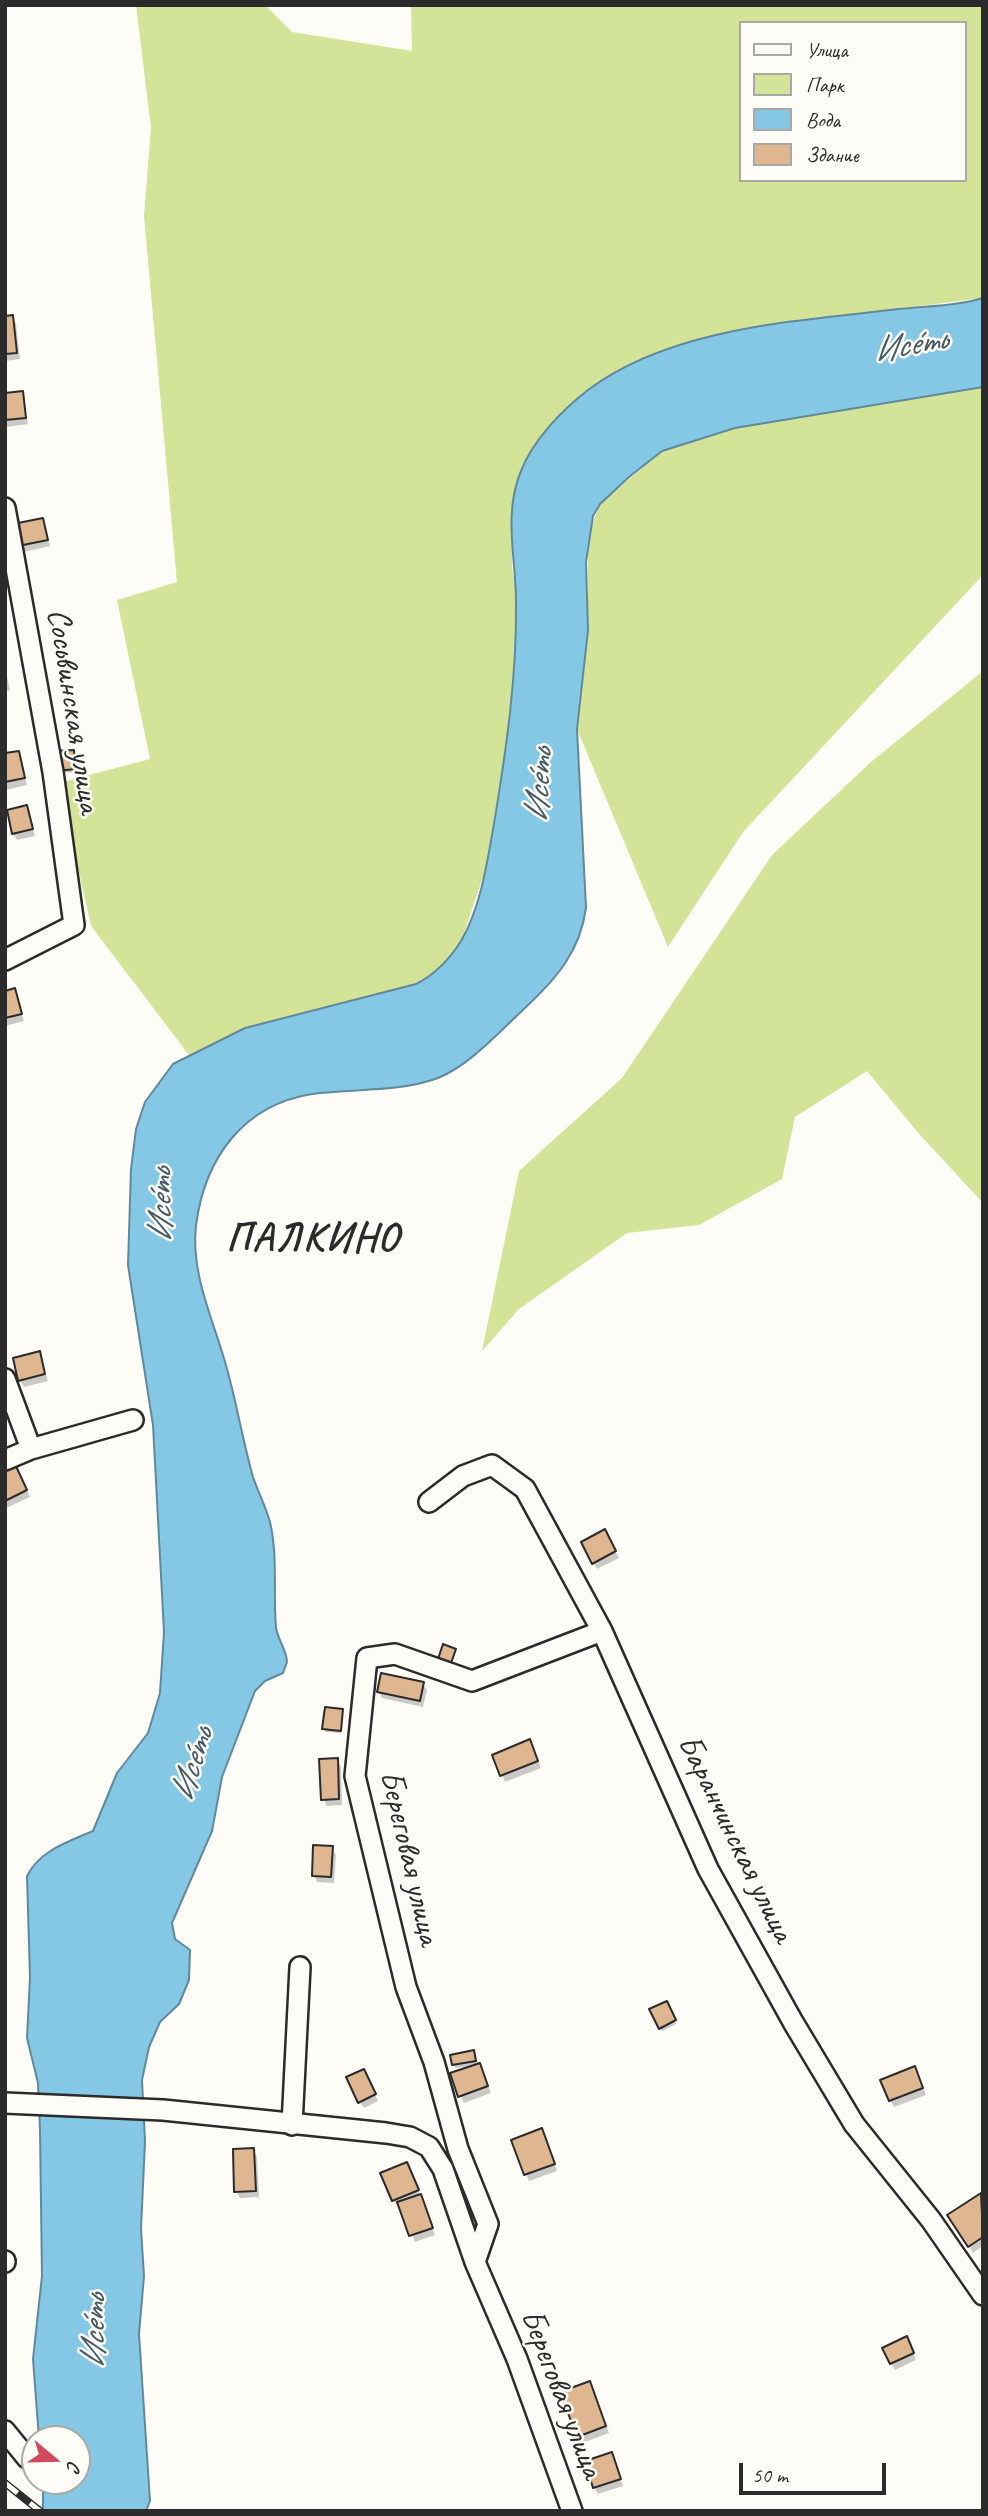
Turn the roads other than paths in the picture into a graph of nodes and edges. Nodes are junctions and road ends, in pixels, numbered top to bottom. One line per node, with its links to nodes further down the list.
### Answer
1 (5, 508): 2 (street, Сосьвинская улица)
2 (5, 960)
3 (5, 1379): 5 (street)
4 (133, 1420): 5 (street)
5 (31, 1448): 6 (street)
6 (5, 1460)
7 (429, 1502): 8 (street, Баранчинская улица)
8 (602, 1631): 12 (street, Береговая улица); 13 (street, Баранчинская улица)
9 (300, 1967): 11 (street)
10 (9, 2103): 11 (street, Береговая улица)
11 (292, 2125): 12 (street, Береговая улица)
12 (475, 2262): 16 (street, Береговая улица)
13 (983, 2295)
14 (5, 2431): 15 (street)
15 (21, 2451)
16 (572, 2511)

